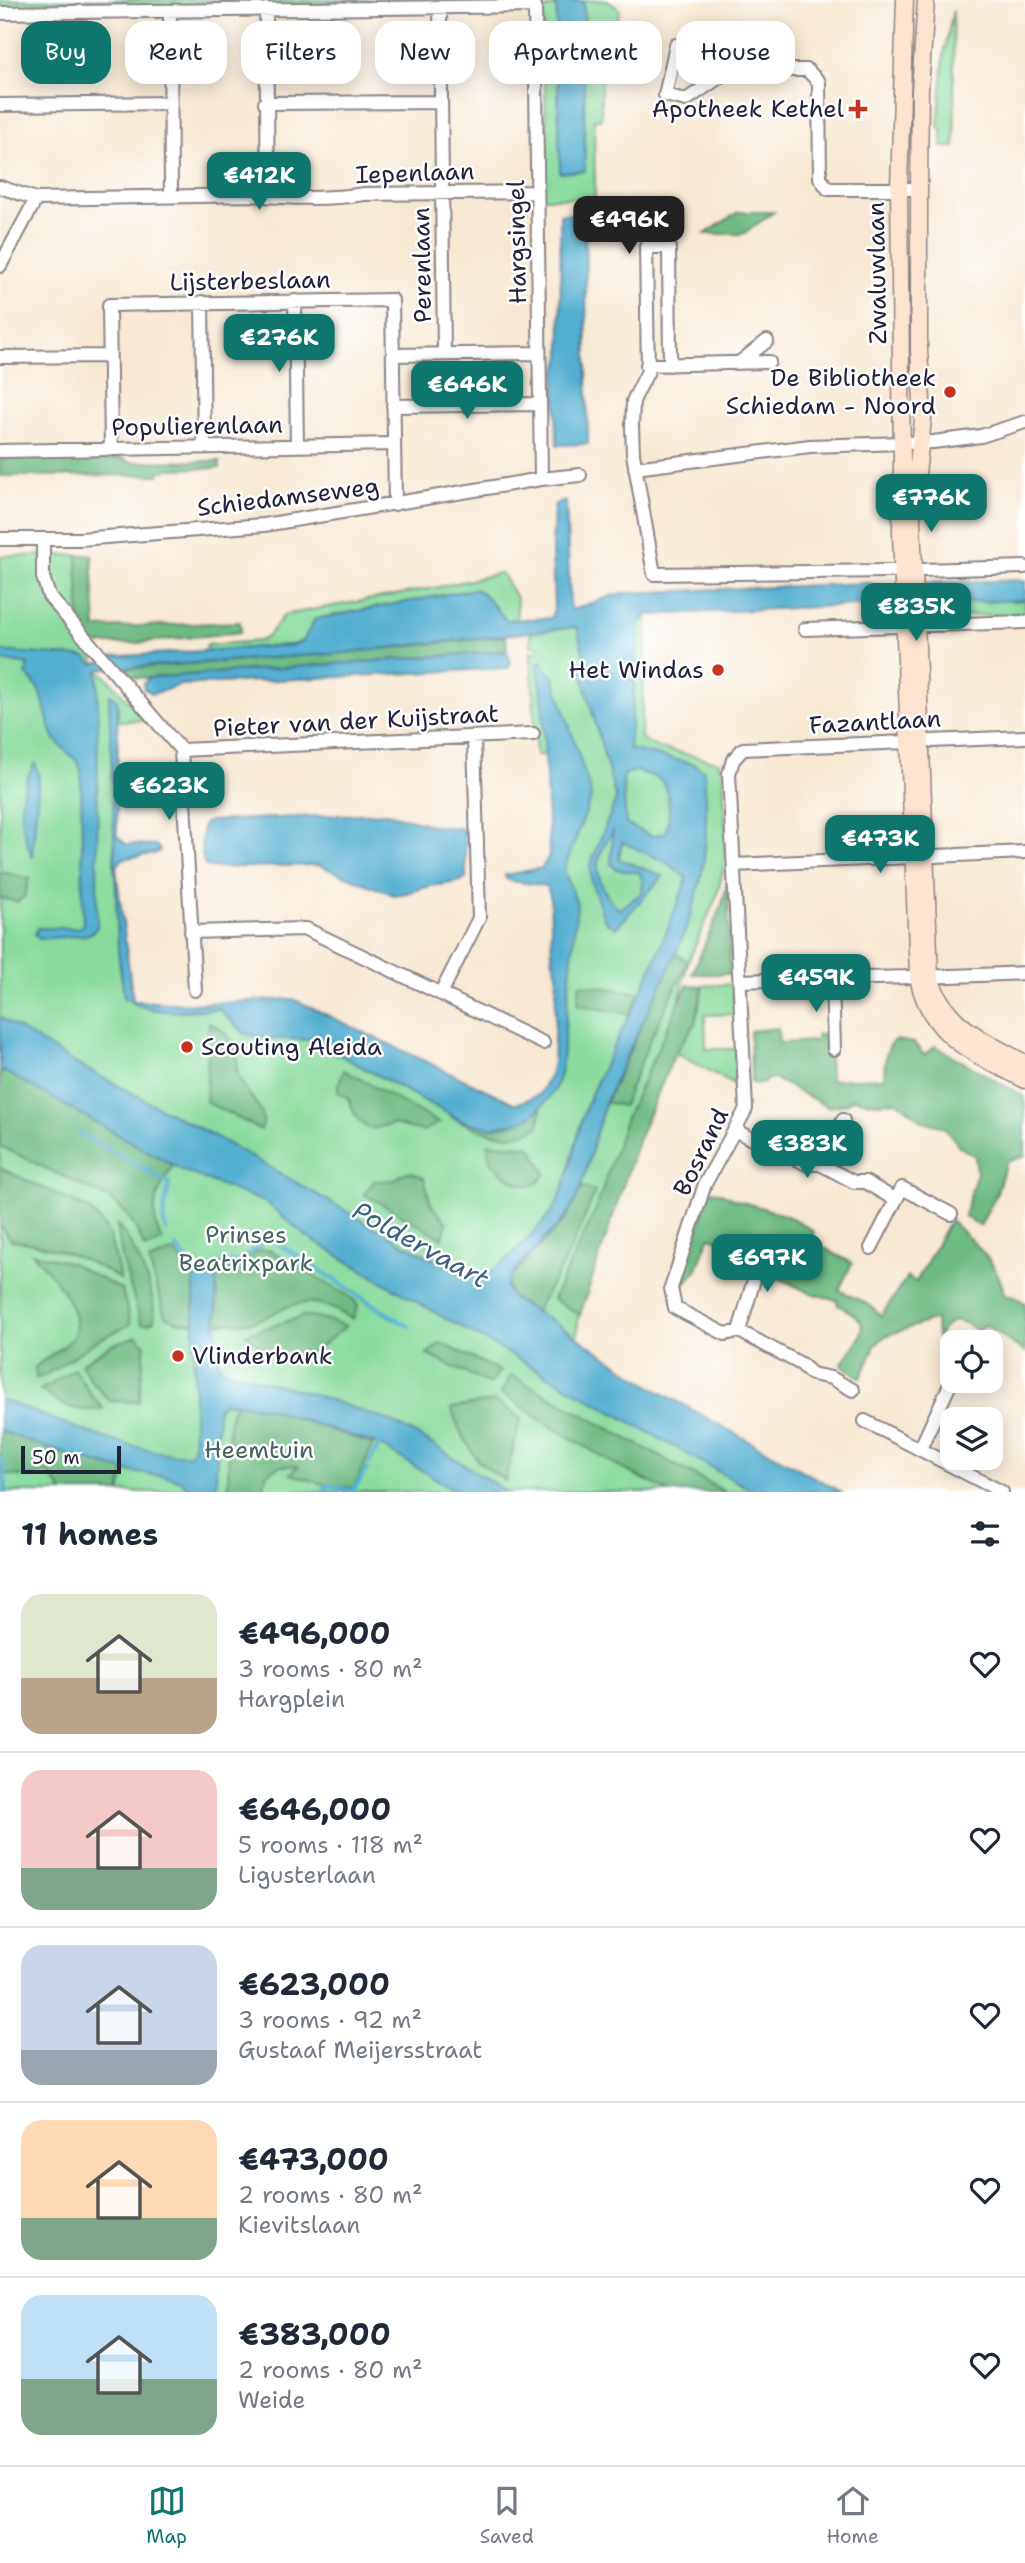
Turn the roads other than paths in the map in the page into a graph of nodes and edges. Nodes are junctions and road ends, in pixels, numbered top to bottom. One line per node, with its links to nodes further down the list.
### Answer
1 (905, 0): 14 (main road, Zwaluwlaan)
2 (926, 0): 15 (main road, Zwaluwlaan)
3 (440, 8): 4 (street); 9 (street, Perenlaan); 17 (street, Hargsingel)
4 (266, 9): 5 (street); 11 (street)
5 (170, 10): 6 (street); 10 (street)
6 (0, 13)
7 (773, 70): 7 (street)
8 (795, 70): 14 (street)
9 (439, 102): 11 (street); 16 (street, Perenlaan)
10 (171, 103): 12 (street); 18 (street)
11 (265, 103): 19 (street)
12 (0, 105)
13 (0, 187): 20 (street, Iepenlaan)
14 (899, 187): 15 (street); 38 (main road, Zwaluwlaan)
15 (919, 189): 37 (main road, Zwaluwlaan)
16 (442, 192): 17 (street, Iepenlaan); 19 (street, Iepenlaan); 26 (street, Perenlaan)
17 (537, 192): 25 (street, Hargsingel)
18 (171, 196): 19 (street, Iepenlaan); 20 (street, Iepenlaan)
19 (268, 196)
20 (36, 199): 21 (street)
21 (0, 266)
22 (295, 301): 23 (street, Lijsterbeslaan); 27 (street, Lijsterbeslaan); 40 (street)
23 (202, 302): 28 (street, Lijsterbeslaan); 41 (street)
24 (767, 341): 31 (street)
25 (539, 353): 26 (street); 34 (street, Hargsingel)
26 (444, 354): 27 (street)
27 (393, 355): 35 (street)
28 (109, 356): 29 (street); 42 (street)
29 (0, 357)
30 (769, 362): 31 (street)
31 (740, 363): 33 (street)
32 (647, 365): 33 (street); 33 (street); 44 (street)
33 (670, 365)
34 (540, 404): 35 (street); 46 (street, Hargsingel)
35 (393, 406): 39 (street)
36 (1025, 422): 37 (street)
37 (921, 442): 38 (street); 51 (main road, Zwaluwlaan)
38 (901, 443): 44 (street); 51 (main road, Zwaluwlaan)
39 (394, 444): 40 (street, Populierenlaan); 47 (street)
40 (297, 446): 41 (street, Populierenlaan)
41 (204, 447): 42 (street, Populierenlaan)
42 (111, 449): 43 (street, Populierenlaan)
43 (0, 451)
44 (635, 468): 51 (street)
45 (580, 475): 46 (street, Schiedamseweg)
46 (541, 479): 47 (street, Schiedamseweg)
47 (395, 504): 49 (street, Schiedamseweg)
48 (0, 539): 49 (street, Schiedamseweg)
49 (43, 539): 59 (street)
50 (1025, 567): 51 (street)
51 (907, 571): 53 (main road, Zwaluwlaan)
52 (1025, 622): 53 (street)
53 (909, 626): 54 (street); 58 (main road, Zwaluwlaan)
54 (805, 629)
55 (533, 734): 57 (street, Pieter van der Kuijstraat)
56 (1025, 737): 58 (street, Fazantlaan)
57 (474, 738): 59 (street, Pieter van der Kuijstraat); 70 (street)
58 (914, 741): 60 (street, Fazantlaan); 62 (main road, Zwaluwlaan)
59 (181, 750): 64 (street)
60 (733, 760): 63 (street, Bosrand)
61 (1025, 852): 62 (street)
62 (918, 856): 63 (street); 66 (main road, Zwaluwlaan)
63 (734, 865): 68 (street, Bosrand)
64 (191, 932): 69 (street); 70 (street)
65 (1025, 973): 66 (street)
66 (924, 977): 67 (street); 73 (main road, Zwaluwlaan); 74 (main road, Zwaluwlaan)
67 (832, 978): 68 (street); 72 (street)
68 (740, 981): 76 (street, Bosrand)
69 (195, 990)
70 (441, 993): 71 (street)
71 (543, 1043)
72 (834, 1049)
73 (1025, 1063)
74 (1025, 1080)
75 (843, 1120): 77 (street)
76 (735, 1130): 77 (street); 82 (street, Bosrand)
77 (820, 1164): 78 (street)
78 (896, 1200): 79 (street); 80 (street)
79 (951, 1214)
80 (871, 1248)
81 (763, 1249): 82 (street)
82 (739, 1331): 83 (street, Bosrand)
83 (853, 1390)
84 (946, 1393): 86 (street)
85 (865, 1421): 86 (street)
86 (920, 1449): 87 (street)
87 (1002, 1492)

